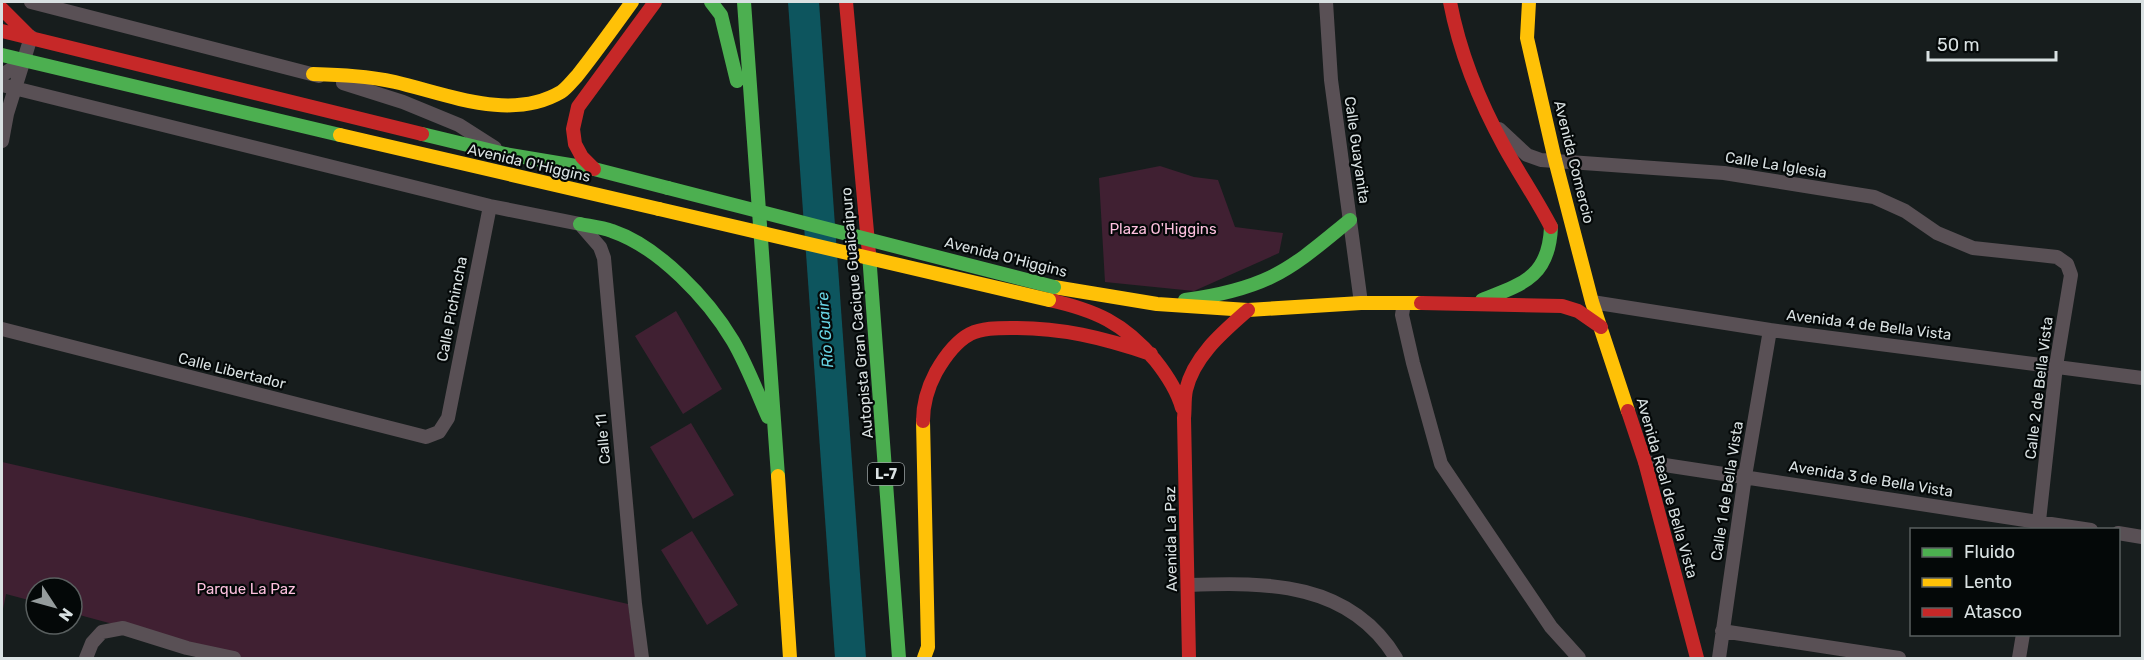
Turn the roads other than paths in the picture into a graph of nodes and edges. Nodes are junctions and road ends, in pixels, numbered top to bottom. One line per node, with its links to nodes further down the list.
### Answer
1 (31, 2): 15 (street, Avenida O'Higgins)
2 (632, 2): 15 (main road)
3 (655, 2): 23 (main road)
4 (711, 2): 19 (main road)
5 (744, 2): 19 (main road)
6 (846, 2): 57 (main road, Autopista Gran Cacique Guaicaipuro / L-7)
7 (1326, 2): 25 (street, Calle Guayanita)
8 (1450, 2): 18 (main road, Avenida O'Higgins)
9 (1529, 2): 22 (main road, Avenida Comercio)
10 (2, 9): 12 (main road)
11 (2, 31): 12 (main road, Avenida O'Higgins)
12 (31, 37): 14 (street); 21 (main road, Avenida O'Higgins)
13 (2, 55): 14 (main road, Avenida O'Higgins)
14 (24, 61): 16 (street); 17 (street); 28 (main road, Avenida O'Higgins, bridge)
15 (313, 74): 21 (street, Avenida O'Higgins)
16 (2, 75)
17 (8, 86): 20 (street); 24 (street)
18 (1491, 122): 22 (street, Calle La Iglesia); 32 (main road, Avenida O'Higgins)
19 (752, 137): 43 (main road)
20 (2, 141)
21 (505, 154): 23 (main road, Avenida O'Higgins)
22 (1555, 160): 27 (street, Calle La Iglesia); 29 (main road, Avenida Comercio)
23 (594, 169): 28 (main road, Avenida O'Higgins, bridge)
24 (490, 206): 26 (street); 41 (street, Calle Pichincha)
25 (1350, 220): 30 (street, Calle Guayanita); 33 (main road)
26 (580, 224): 43 (main road); 55 (street, Calle 11)
27 (2057, 257): 39 (street, Calle 2 de Bella Vista)
28 (1052, 294): 33 (main road, Avenida O'Higgins); 38 (main road, Avenida La Paz)
29 (1592, 302): 35 (main road, Avenida Comercio); 37 (street, Avenida 4 de Bella Vista)
30 (1361, 303): 31 (main road, Avenida O'Higgins); 34 (main road, Avenida O'Higgins)
31 (1404, 303): 32 (main road, Avenida O'Higgins); 61 (street)
32 (1474, 303): 35 (main road, Avenida O'Higgins)
33 (1157, 304): 34 (main road, Avenida O'Higgins)
34 (1248, 310): 42 (main road, Avenida La Paz)
35 (1602, 328): 44 (main road, Avenida Real de Bella Vista)
36 (2, 329): 41 (street, Calle Libertador)
37 (1770, 330): 39 (street, Avenida 4 de Bella Vista); 45 (street, Calle 1 de Bella Vista)
38 (1151, 354): 42 (main road, Avenida La Paz); 58 (main road)
39 (2056, 366): 40 (street, Avenida 4 de Bella Vista); 46 (street, Calle 2 de Bella Vista)
40 (2142, 378)
41 (448, 418)
42 (1184, 418): 50 (main road, Avenida La Paz)
43 (776, 433): 56 (main road)
44 (1645, 462): 45 (street, Avenida 3 de Bella Vista); 62 (main road, Avenida Real de Bella Vista)
45 (1745, 476): 46 (street, Avenida 3 de Bella Vista); 51 (street, Calle 1 de Bella Vista)
46 (2039, 526): 47 (street, Avenida 3 de Bella Vista)
47 (2065, 528)
48 (2120, 533): 49 (street)
49 (2142, 537)
50 (1189, 585): 59 (main road, Avenida La Paz); 60 (street)
51 (1722, 631): 63 (street, Calle 1 de Bella Vista); 64 (street)
52 (2023, 636): 65 (street)
53 (86, 658): 54 (street)
54 (234, 658)
55 (642, 658)
56 (790, 658)
57 (899, 658)
58 (924, 658)
59 (1188, 658)
60 (1396, 658)
61 (1580, 658)
62 (1697, 658)
63 (1719, 658)
64 (1899, 658)
65 (2019, 658)

